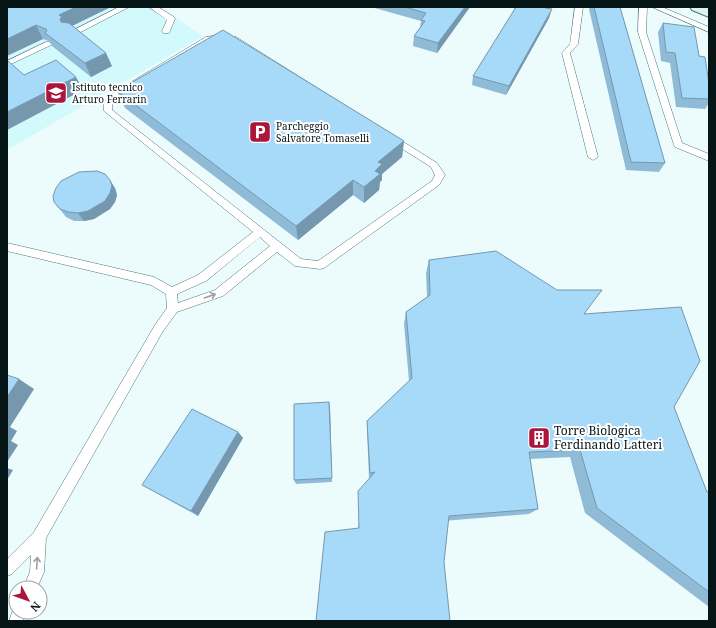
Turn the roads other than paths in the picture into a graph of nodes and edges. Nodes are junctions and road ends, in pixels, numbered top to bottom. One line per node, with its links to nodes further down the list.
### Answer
1 (125, 7): 10 (lane)
2 (153, 7): 9 (lane)
3 (579, 7): 13 (lane)
4 (643, 7): 14 (lane)
5 (656, 7): 8 (lane)
6 (697, 7): 7 (street)
7 (709, 13)
8 (709, 30)
9 (166, 31)
10 (72, 33)
11 (49, 44): 12 (lane)
12 (7, 64)
13 (593, 157)
14 (709, 158)
15 (259, 232): 16 (lane); 16 (lane); 18 (lane)
16 (276, 246): 19 (lane, one-way to 16)
17 (7, 247): 18 (lane)
18 (170, 292): 19 (lane)
19 (173, 309): 20 (lane)
20 (39, 537): 21 (lane); 22 (lane, one-way to 20)
21 (7, 569)
22 (34, 580)

